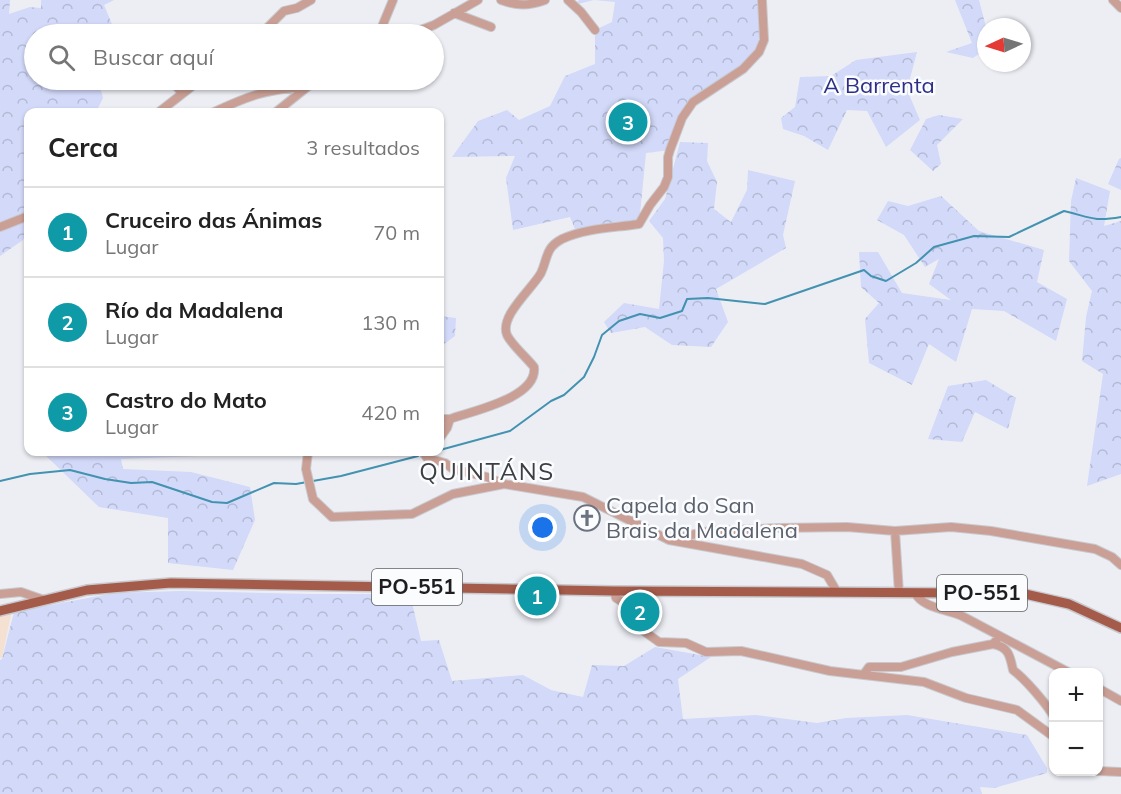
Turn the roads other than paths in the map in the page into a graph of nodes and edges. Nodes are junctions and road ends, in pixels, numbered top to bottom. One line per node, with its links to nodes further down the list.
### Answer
1 (311, 0): 11 (street)
2 (393, 0): 12 (street)
3 (478, 0): 10 (street)
4 (501, 0): 5 (street)
5 (546, 0)
6 (568, 0): 15 (street)
7 (762, 0): 27 (street)
8 (1113, 0): 9 (street)
9 (1121, 8)
10 (454, 14): 13 (street); 14 (street)
11 (271, 24)
12 (383, 24)
13 (436, 24)
14 (491, 27)
15 (595, 30)
16 (179, 90): 20 (street)
17 (186, 90): 20 (street)
18 (274, 90): 22 (street)
19 (302, 90): 23 (street)
20 (182, 93): 21 (street)
21 (164, 108)
22 (222, 108)
23 (281, 108)
24 (24, 218): 25 (street)
25 (0, 227)
26 (444, 419): 27 (street)
27 (450, 419): 28 (street)
28 (444, 432)
29 (308, 456): 31 (street)
30 (425, 456): 31 (street)
31 (504, 484): 33 (street)
32 (895, 531): 33 (street); 34 (street); 37 (street)
33 (669, 540): 36 (street)
34 (1121, 565)
35 (614, 591): 36 (main road, PO-551); 41 (main road, PO-551); 48 (street)
36 (837, 592): 37 (main road, PO-551)
37 (899, 593): 40 (main road, PO-551)
38 (0, 594): 41 (street)
39 (930, 595): 40 (main road, PO-551); 42 (street); 44 (main road, PO-551)
40 (916, 596): 42 (street)
41 (44, 600): 43 (main road, PO-551)
42 (937, 607): 45 (street)
43 (0, 610)
44 (1121, 628)
45 (999, 637): 46 (street); 47 (street)
46 (993, 644): 48 (street); 51 (street)
47 (1060, 668)
48 (864, 674): 52 (street)
49 (1103, 691): 50 (street)
50 (1121, 701)
51 (1049, 710)
52 (1049, 734)
53 (1103, 771): 54 (street)
54 (1121, 772)

